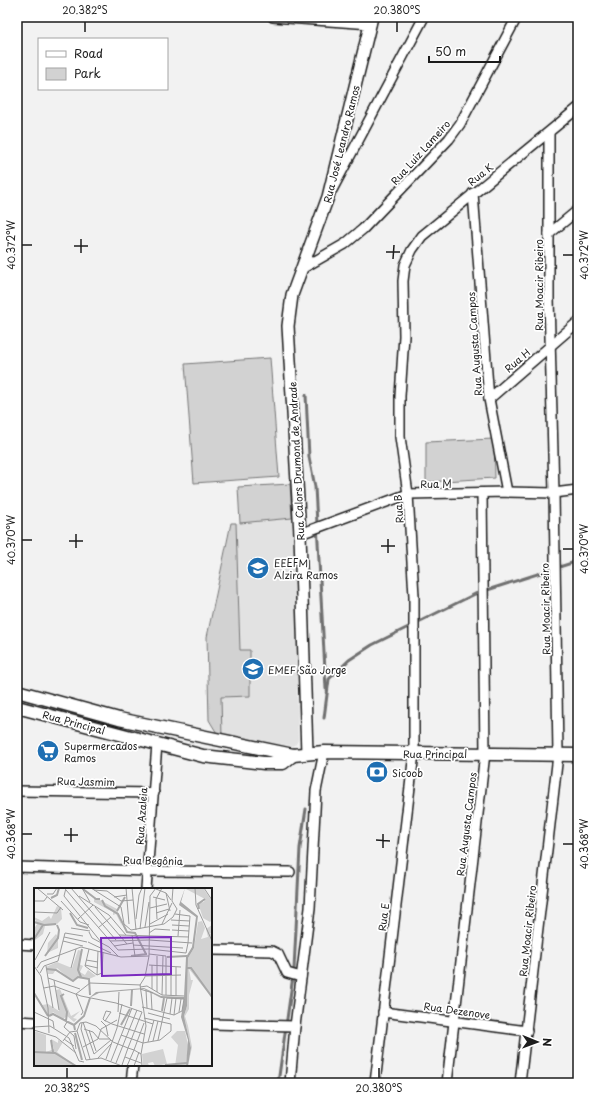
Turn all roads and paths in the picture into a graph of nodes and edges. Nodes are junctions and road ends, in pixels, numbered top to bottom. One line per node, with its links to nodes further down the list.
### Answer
1 (273, 17): 4 (street)
2 (424, 17): 8 (street)
3 (517, 17): 12 (street, Rua Luiz Lameiro)
4 (372, 21): 8 (street, Rua José Leandro Ramos)
5 (578, 108): 6 (street, Rua K)
6 (549, 133): 7 (street, Rua K); 10 (street, Rua Moacir Ribeiro)
7 (473, 193): 11 (street, Rua K); 15 (street, Rua Augusta Campos)
8 (328, 197): 12 (street, Rua José Leandro Ramos)
9 (578, 210): 10 (street)
10 (549, 234): 14 (street, Rua Moacir Ribeiro)
11 (405, 265): 19 (street, Rua B)
12 (303, 268): 21 (street, Rua Calors Drumond de Andrade)
13 (578, 322): 14 (street, Rua H)
14 (550, 346): 15 (street, Rua H); 18 (street, Rua Moacir Ribeiro)
15 (489, 399): 17 (street, Rua Augusta Campos)
16 (578, 490): 18 (street, Rua M)
17 (507, 492): 18 (street, Rua M); 20 (street, Rua M)
18 (554, 493): 30 (street, Rua Moacir Ribeiro)
19 (408, 494): 20 (street, Rua M); 21 (street, Rua M); 26 (street, Rua B)
20 (482, 494): 27 (street, Rua Augusta Campos)
21 (300, 534): 25 (street, Rua Calors Drumond de Andrade)
22 (17, 691): 29 (main road, Rua Principal)
23 (17, 707): 24 (main road, Rua Principal)
24 (156, 744): 29 (main road, Rua Principal); 32 (street, Rua Azaleia)
25 (315, 752): 26 (main road, Rua Principal); 29 (main road, Rua Principal); 40 (street)
26 (414, 753): 27 (main road, Rua Principal); 41 (street, Rua E)
27 (485, 753): 30 (main road, Rua Principal); 42 (street, Rua Augusta Campos)
28 (578, 754): 30 (main road, Rua Principal)
29 (293, 755)
30 (558, 755): 47 (street, Rua Moacir Ribeiro)
31 (17, 791): 32 (street, Rua Jasmim)
32 (154, 793): 34 (street, Rua Azaleia)
33 (17, 867): 34 (street, Rua Begônia)
34 (148, 871): 35 (street, Rua Begônia); 36 (street, Rua Azaleia)
35 (290, 872)
36 (146, 888)
37 (17, 944): 38 (street)
38 (34, 945)
39 (212, 950): 40 (street)
40 (297, 976): 46 (street)
41 (383, 1012): 42 (street, Rua Dezenove); 51 (street, Rua E)
42 (454, 1020): 47 (street, Rua Dezenove); 52 (street, Rua Augusta Campos)
43 (17, 1021): 44 (street)
44 (34, 1022)
45 (212, 1024): 46 (street)
46 (289, 1026): 50 (street)
47 (527, 1031): 53 (street, Rua Moacir Ribeiro)
48 (133, 1066): 49 (street)
49 (131, 1083)
50 (290, 1083)
51 (375, 1083)
52 (447, 1083)
53 (520, 1083)

